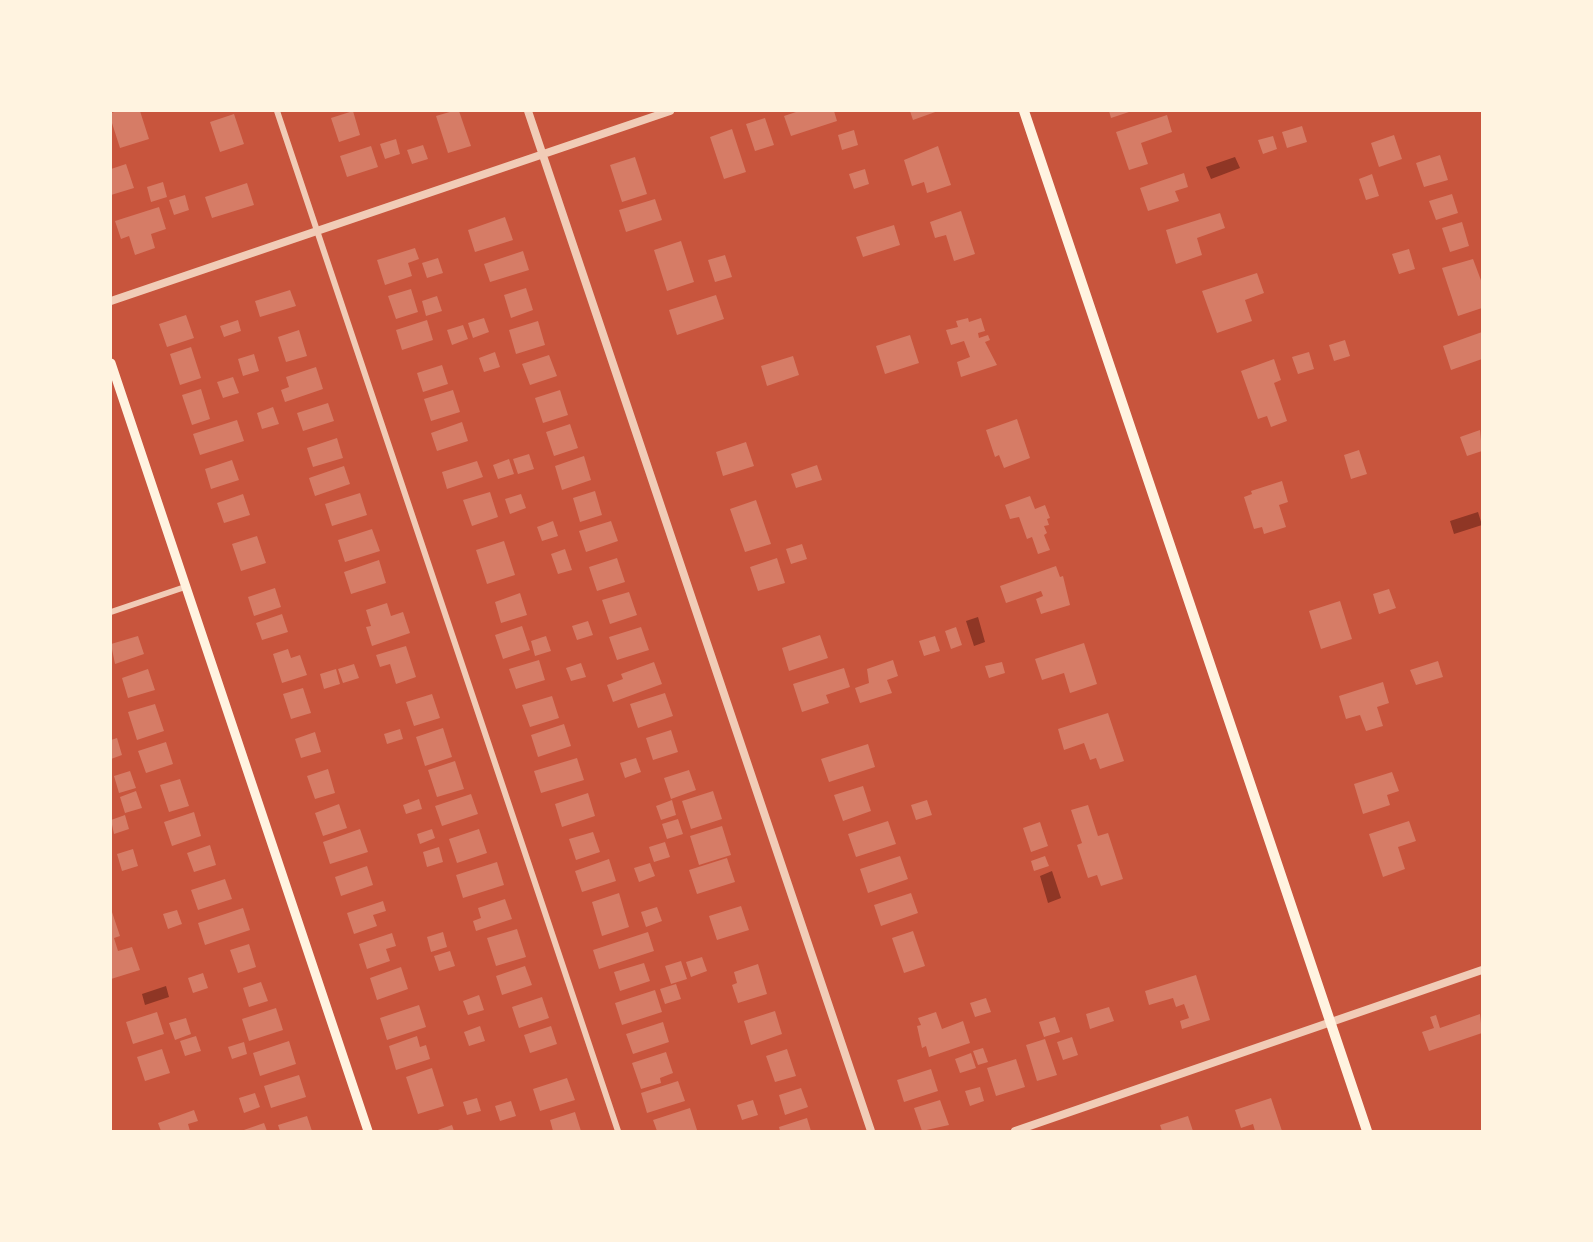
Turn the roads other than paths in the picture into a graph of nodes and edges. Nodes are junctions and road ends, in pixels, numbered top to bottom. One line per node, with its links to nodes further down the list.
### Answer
1 (277, 111): 6 (street)
2 (528, 111): 5 (street)
3 (670, 111): 5 (street)
4 (1024, 111): 12 (main road)
5 (543, 155): 6 (street); 15 (street)
6 (317, 231): 7 (street); 14 (street)
7 (111, 301)
8 (111, 363): 9 (main road)
9 (185, 587): 10 (street); 13 (main road)
10 (111, 612)
11 (1482, 970): 12 (street)
12 (1331, 1023): 16 (street); 17 (main road)
13 (368, 1131)
14 (618, 1131)
15 (871, 1131)
16 (1015, 1131)
17 (1367, 1131)

